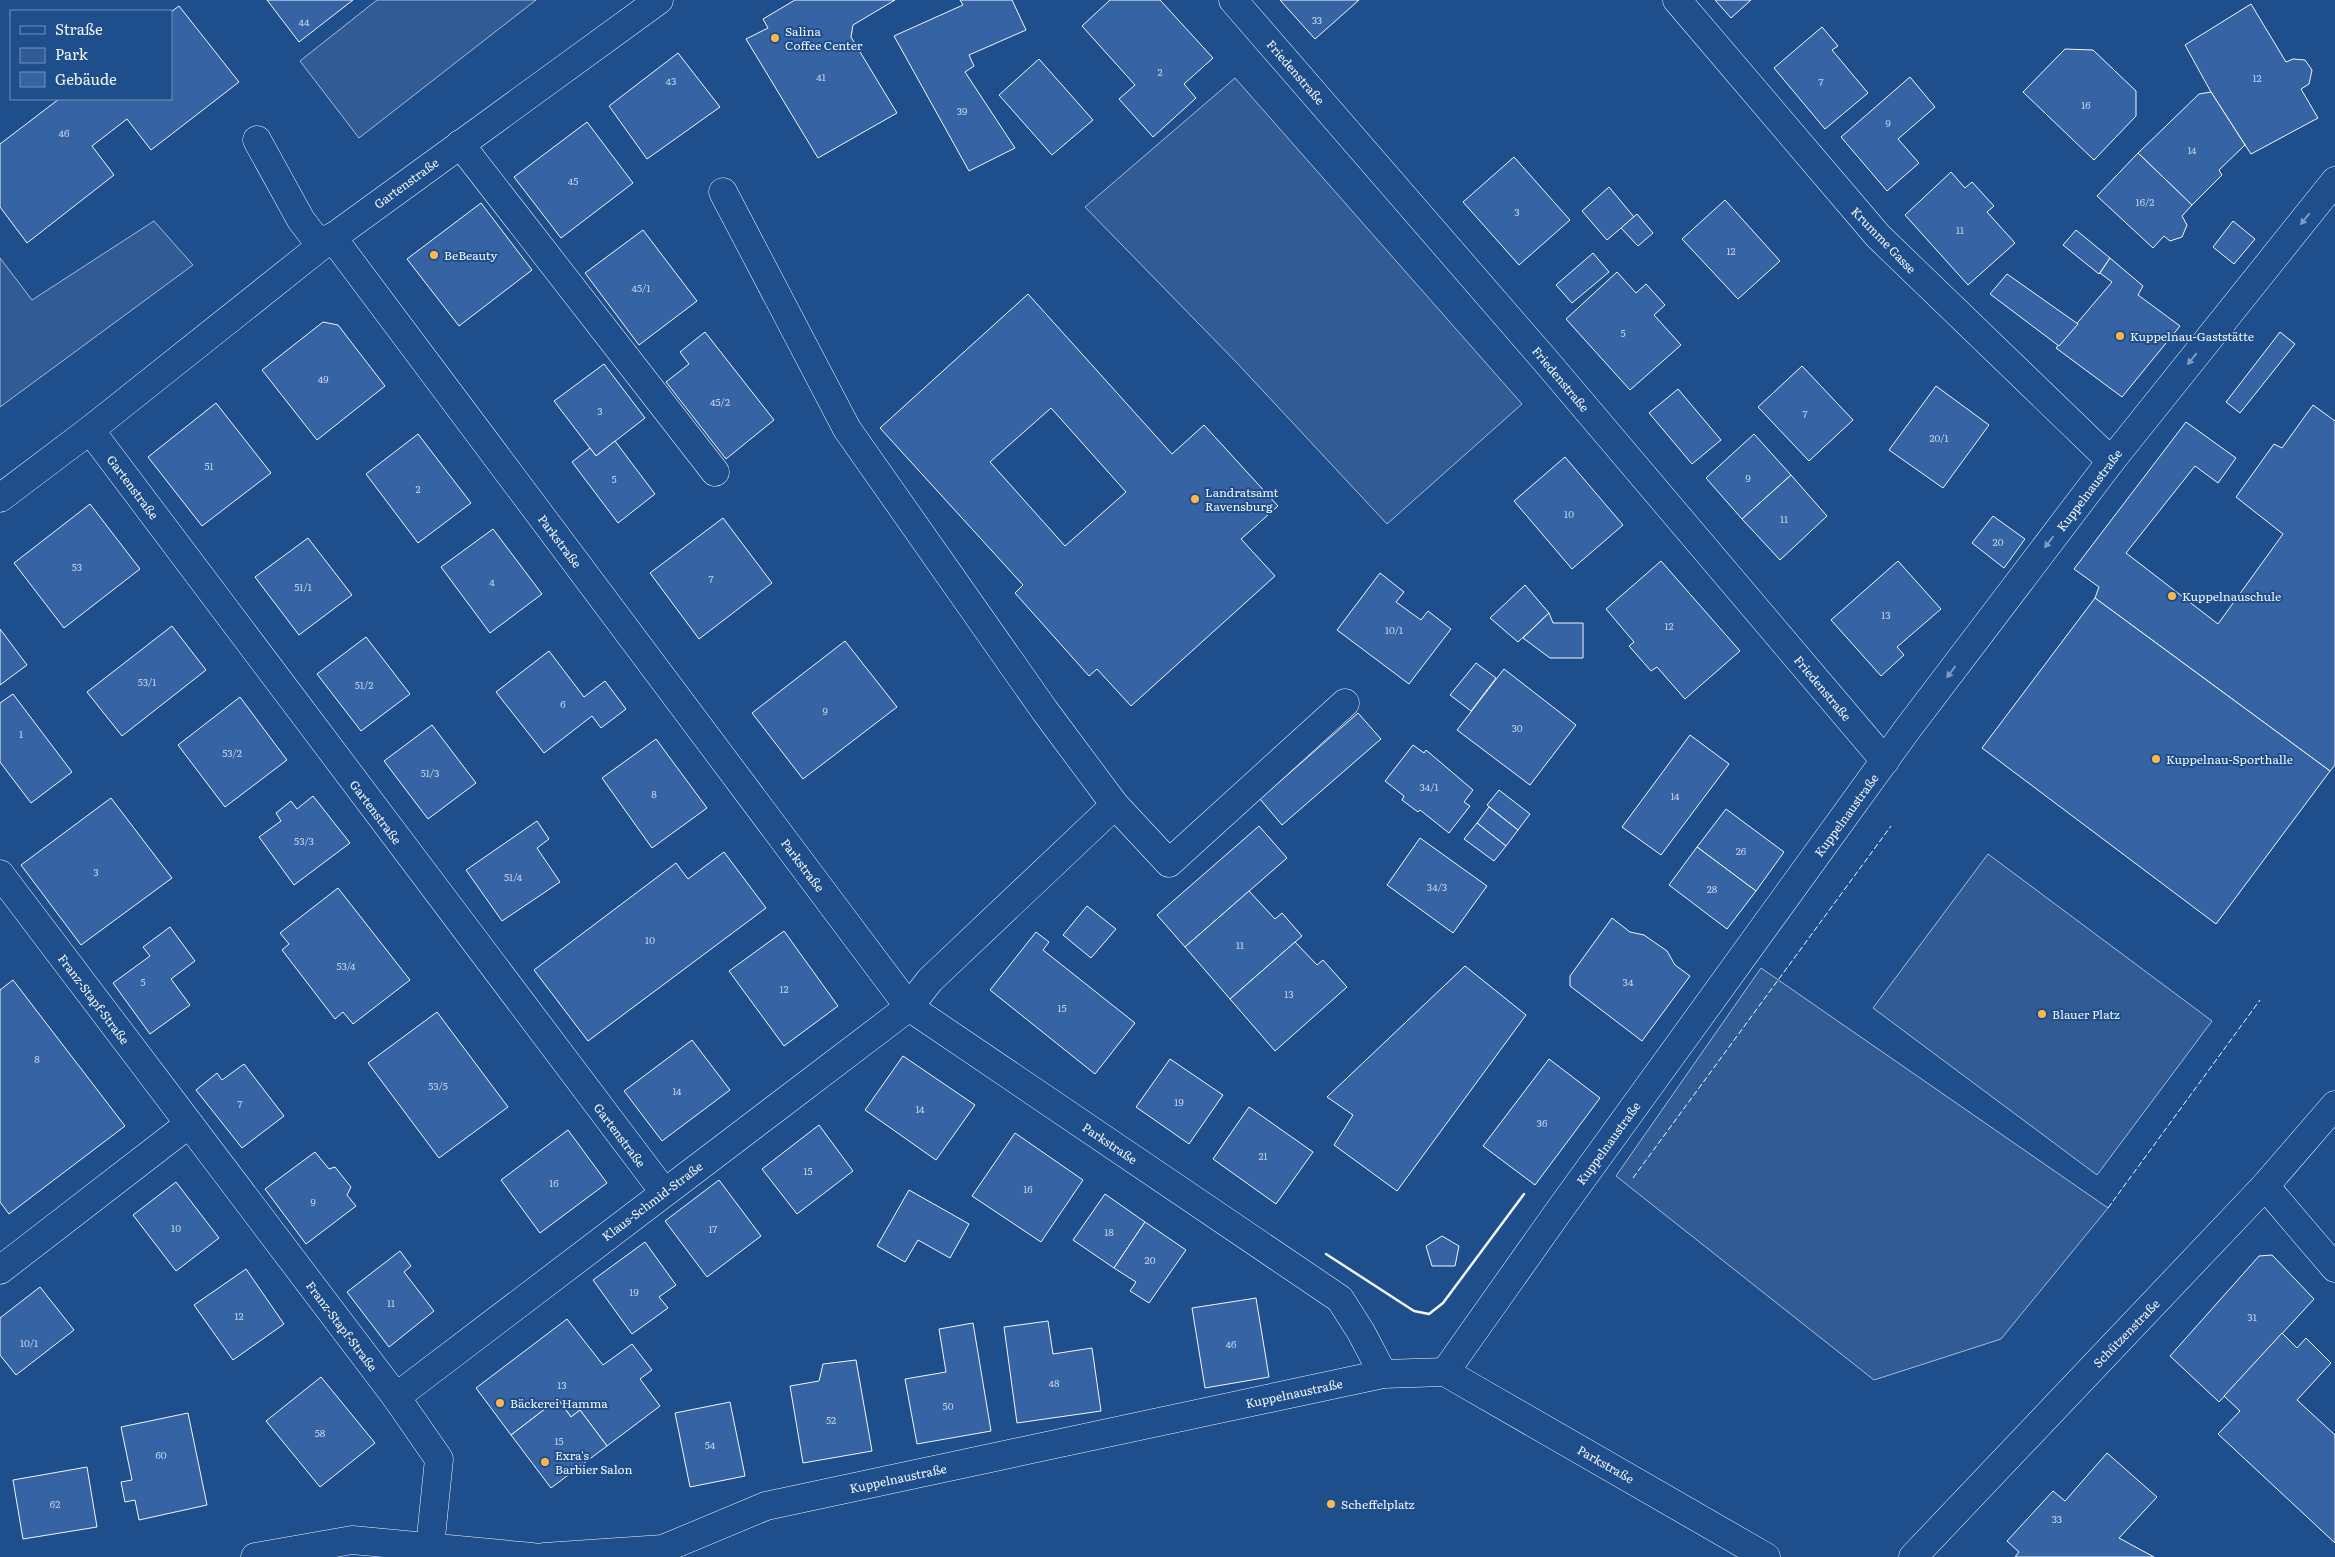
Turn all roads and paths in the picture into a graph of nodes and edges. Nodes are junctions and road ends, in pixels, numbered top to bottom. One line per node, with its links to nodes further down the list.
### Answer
1 (659, 0): 5 (street, Gartenstraße)
2 (1233, 0): 14 (street, Friedenstraße)
3 (1677, 0): 10 (street, Krumme Gasse)
4 (257, 140): 8 (street, Parkstraße)
5 (460, 144): 8 (street, Gartenstraße); 11 (street)
6 (2335, 181): 10 (street, Kuppelnaustraße, one-way to 10)
7 (723, 192): 15 (street)
8 (326, 241): 9 (street, Gartenstraße); 17 (street, Parkstraße)
9 (90, 430): 12 (street, Gartenstraße); 21 (street, Gartenstraße)
10 (2111, 461): 14 (street, Kuppelnaustraße, one-way to 14)
11 (715, 472)
12 (0, 498)
13 (1345, 703): 15 (street)
14 (1885, 761): 24 (street, Kuppelnaustraße)
15 (1115, 805): 17 (street, Klaus-Schmid-Straße)
16 (0, 874): 19 (street, Franz-Stapf-Straße)
17 (909, 1007): 21 (street, Klaus-Schmid-Straße); 25 (street, Parkstraße)
18 (2335, 1105): 20 (street, Schützenstraße)
19 (189, 1124): 23 (street); 26 (street, Franz-Stapf-Straße)
20 (2266, 1186): 22 (street); 33 (street, Schützenstraße)
21 (664, 1192): 26 (street, Klaus-Schmid-Straße)
22 (2335, 1268)
23 (0, 1270)
24 (1445, 1372): 25 (street, Kuppelnaustraße); 32 (street, Parkstraße)
25 (1383, 1374): 28 (street, Kuppelnaustraße)
26 (396, 1397): 27 (street, Franz-Stapf-Straße)
27 (430, 1547): 29 (street); 30 (street)
28 (668, 1553): 31 (street, Kuppelnaustraße)
29 (255, 1557)
30 (532, 1557)
31 (544, 1557)
32 (1766, 1557)
33 (1914, 1557)

